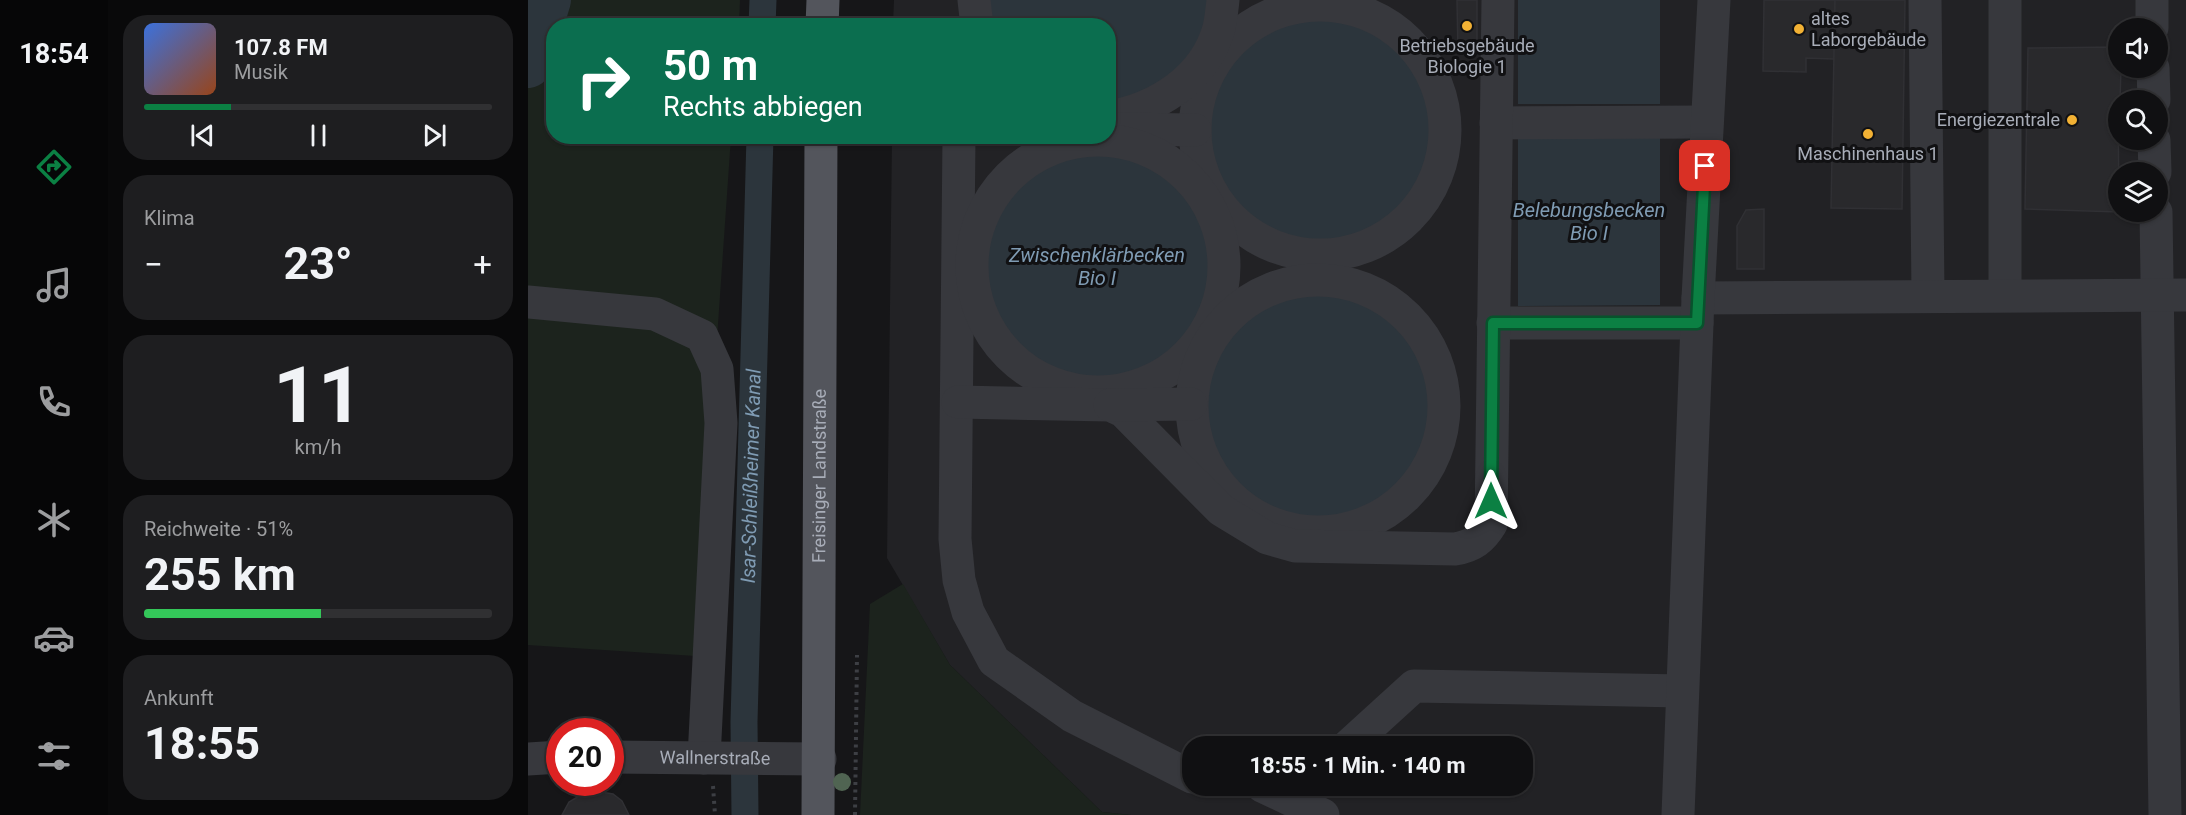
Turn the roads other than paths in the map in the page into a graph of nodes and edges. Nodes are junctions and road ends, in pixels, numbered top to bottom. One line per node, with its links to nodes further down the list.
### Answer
1 (823, 0): 11 (main road)
2 (959, 0): 12 (street)
3 (974, 0): 13 (street)
4 (1223, 0): 15 (street)
5 (1498, 0): 18 (street)
6 (1714, 0): 16 (street)
7 (1924, 0): 31 (street)
8 (2005, 0): 32 (street)
9 (2152, 0): 14 (street)
10 (1321, 3): 15 (street); 26 (street)
11 (822, 18)
12 (959, 18)
13 (976, 18)
14 (2152, 18)
15 (1208, 63): 17 (street); 19 (street)
16 (1707, 122): 18 (street); 35 (street)
17 (1116, 123)
18 (1496, 123): 25 (street)
19 (1195, 130): 20 (street); 27 (street)
20 (1116, 131)
21 (1116, 143): 27 (street)
22 (821, 144): 50 (main road, Freisinger Landstraße)
23 (959, 144): 30 (street)
24 (1068, 144): 30 (street)
25 (1495, 158): 26 (street); 36 (street)
26 (1442, 159): 29 (street)
27 (1210, 200): 29 (street); 37 (street)
28 (2158, 222): 33 (street)
29 (1329, 268): 37 (street); 41 (street)
30 (965, 270): 38 (street); 39 (street)
31 (1928, 295): 32 (street); 35 (street)
32 (2006, 295): 33 (street)
33 (2171, 295): 56 (street)
34 (528, 302): 48 (street)
35 (1698, 310): 36 (street); 44 (street)
36 (1493, 323): 42 (street)
37 (1209, 335): 38 (street); 40 (street)
38 (1100, 400): 39 (street); 40 (street); 43 (street)
39 (958, 402): 51 (street)
40 (1191, 404): 43 (street)
41 (1445, 407): 42 (street); 43 (street)
42 (1492, 407): 43 (street)
43 (1359, 537)
44 (1682, 691): 45 (street); 55 (street)
45 (1359, 736)
46 (624, 757): 48 (street, Wallnerstraße)
47 (546, 758): 49 (street)
48 (715, 758): 50 (street, Wallnerstraße)
49 (528, 759)
50 (820, 759): 53 (main road, Freisinger Landstraße)
51 (1182, 772)
52 (1293, 796): 54 (street)
53 (818, 815)
54 (1323, 815)
55 (1678, 815)
56 (2165, 815)

